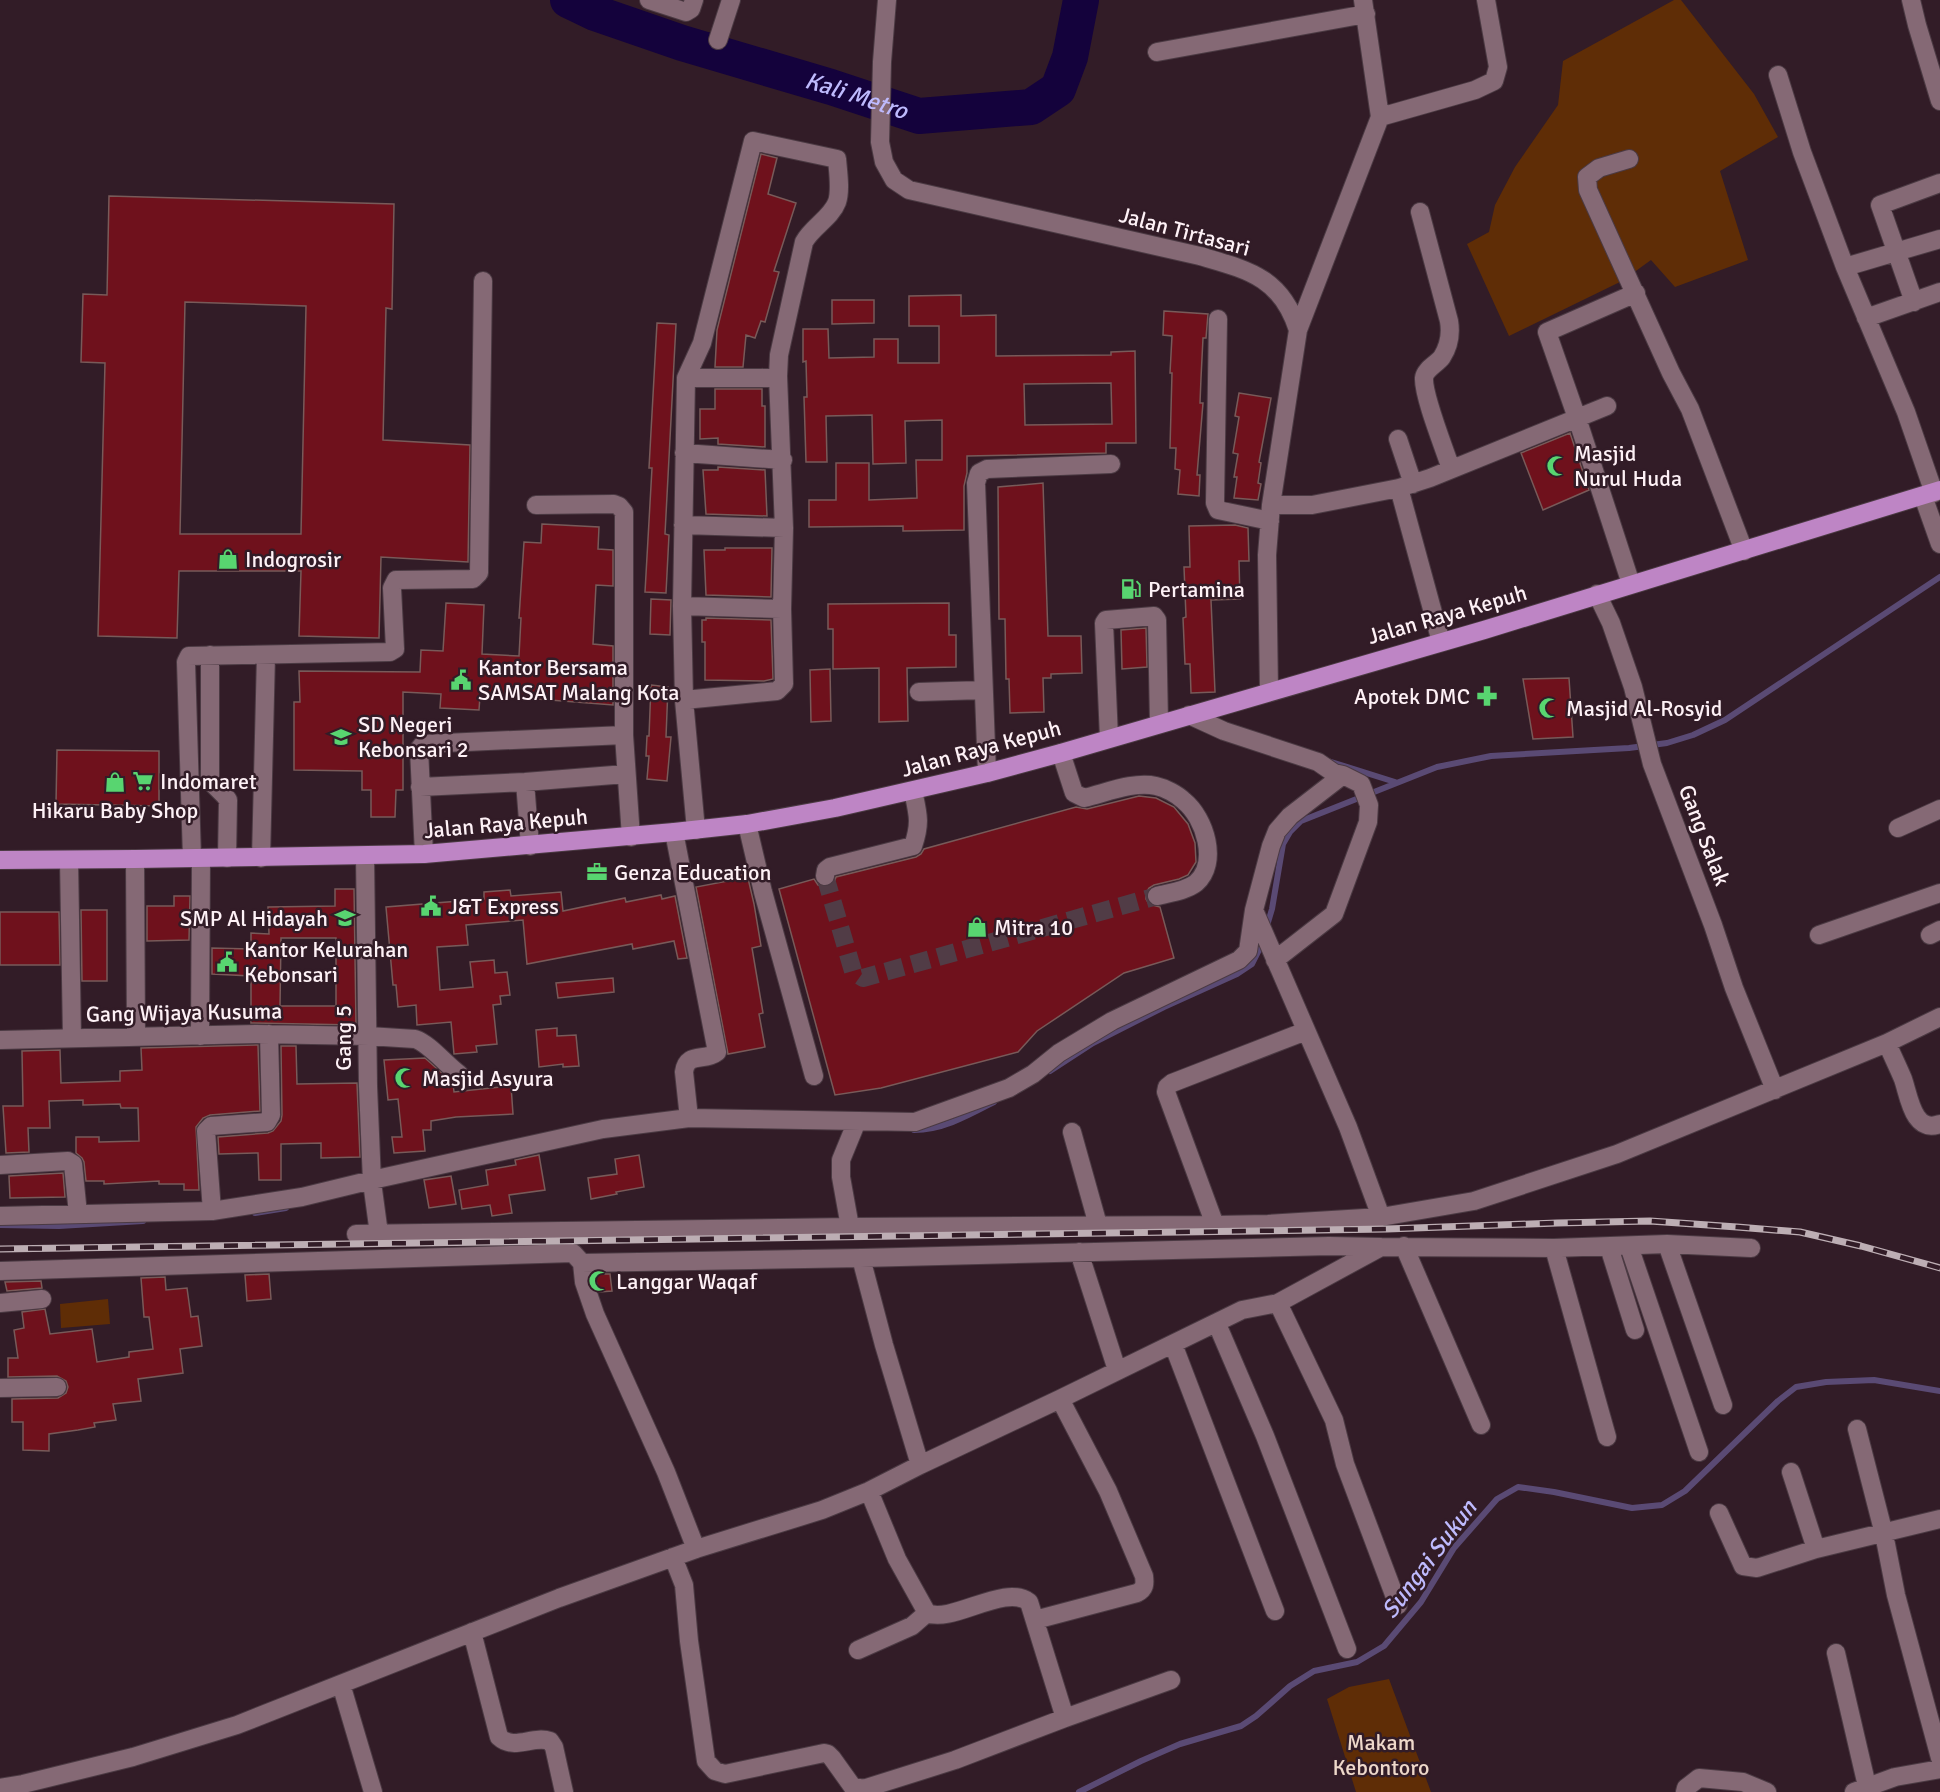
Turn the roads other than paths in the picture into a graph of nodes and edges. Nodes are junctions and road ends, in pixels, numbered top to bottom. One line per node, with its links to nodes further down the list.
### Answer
1 (649, 0): 2 (street)
2 (694, 0)
3 (731, 0): 8 (street)
4 (1486, 0): 12 (street)
5 (1911, 0): 11 (street)
6 (881, 2): 24 (street, Jalan Tirtasari)
7 (1364, 7): 9 (street); 12 (street)
8 (718, 40)
9 (1156, 52)
10 (1778, 75): 17 (street)
11 (1940, 101)
12 (1380, 117): 24 (street)
13 (1629, 159): 20 (street)
14 (1940, 183): 21 (street)
15 (1420, 212): 33 (street)
16 (1940, 239): 17 (street)
17 (1845, 267): 22 (street)
18 (483, 281): 48 (street)
19 (1940, 292): 21 (street)
20 (1636, 293): 28 (street); 41 (street)
21 (1914, 302): 22 (street)
22 (1866, 318): 35 (street)
23 (1218, 319): 37 (street)
24 (1298, 330): 37 (street)
25 (778, 376): 26 (street); 26 (street); 31 (street)
26 (686, 378): 30 (street)
27 (1606, 406): 28 (street)
28 (1577, 418): 33 (street); 42 (street)
29 (1398, 439): 34 (street)
30 (684, 453): 31 (street); 38 (street)
31 (783, 460): 39 (street)
32 (1111, 464): 49 (street)
33 (1451, 469): 34 (street)
34 (1406, 486): 37 (street); 46 (street)
35 (1932, 493): 40 (street); 41 (main road, Jalan Raya Kepuh)
36 (536, 505): 55 (street)
37 (1270, 513): 50 (street)
38 (683, 525): 39 (street); 44 (street)
39 (784, 528): 45 (street)
40 (1940, 544)
41 (1744, 551): 42 (main road, Jalan Raya Kepuh)
42 (1630, 584): 43 (main road, Jalan Raya Kepuh)
43 (1597, 594): 46 (main road, Jalan Raya Kepuh); 96 (street, Gang Salak)
44 (682, 606): 45 (street); 52 (street)
45 (782, 609): 52 (street)
46 (1441, 642): 50 (main road, Jalan Raya Kepuh)
47 (210, 655): 48 (street); 73 (street); 74 (street)
48 (266, 655): 75 (street)
49 (983, 690): 51 (street); 58 (street)
50 (1269, 691): 53 (main road, Jalan Raya Kepuh)
51 (919, 692)
52 (684, 700): 67 (street)
53 (1189, 715): 54 (main road, Jalan Raya Kepuh); 60 (street)
54 (1159, 723): 56 (main road, Jalan Raya Kepuh); 56 (street)
55 (624, 735): 59 (street); 62 (street)
56 (1109, 738): 57 (main road, Jalan Raya Kepuh)
57 (1061, 753): 58 (main road, Jalan Raya Kepuh); 81 (street)
58 (987, 773): 63 (main road, Jalan Raya Kepuh)
59 (626, 774): 61 (street); 69 (street)
60 (1342, 775): 82 (street); 84 (street)
61 (525, 782): 62 (street); 70 (street)
62 (420, 787): 71 (street)
63 (913, 791): 65 (main road, Jalan Raya Kepuh); 79 (street)
64 (1940, 809): 66 (street)
65 (747, 824): 67 (main road, Jalan Raya Kepuh); 95 (street)
66 (1898, 828)
67 (696, 830): 68 (main road, Jalan Raya Kepuh)
68 (674, 832): 69 (main road, Jalan Raya Kepuh); 97 (street)
69 (632, 837): 70 (main road, Jalan Raya Kepuh)
70 (530, 846): 71 (main road, Jalan Raya Kepuh)
71 (424, 855): 72 (main road, Jalan Raya Kepuh)
72 (365, 856): 75 (main road, Jalan Raya Kepuh); 89 (street, Gang 5)
73 (197, 858): 74 (main road, Jalan Raya Kepuh); 78 (main road, Jalan Raya Kepuh); 88 (street)
74 (227, 858): 75 (main road, Jalan Raya Kepuh)
75 (261, 858)
76 (0, 860): 77 (main road, Jalan Raya Kepuh)
77 (69, 860): 78 (main road, Jalan Raya Kepuh); 91 (street)
78 (135, 860): 90 (street)
79 (825, 876)
80 (1940, 893): 83 (street)
81 (1156, 896)
82 (1254, 910): 84 (street); 99 (street)
83 (1819, 935)
84 (1273, 955): 86 (street)
85 (1940, 1017): 93 (street)
86 (1306, 1031): 106 (street); 108 (street)
87 (269, 1034): 88 (street, Gang Wijaya Kusuma); 89 (street, Gang Wijaya Kusuma); 103 (street)
88 (200, 1036): 90 (street, Gang Wijaya Kusuma)
89 (368, 1036): 94 (street, Gang Wijaya Kusuma); 102 (street, Gang 5)
90 (136, 1037): 91 (street, Gang Wijaya Kusuma)
91 (72, 1038): 92 (street, Gang Wijaya Kusuma)
92 (0, 1040)
93 (1887, 1043): 96 (street); 98 (street)
94 (459, 1074)
95 (814, 1076)
96 (1775, 1090): 106 (street)
97 (689, 1118): 99 (street); 102 (street)
98 (1940, 1124)
99 (855, 1126): 109 (street)
100 (1072, 1132): 107 (street)
101 (0, 1165): 104 (street)
102 (373, 1185): 103 (street); 111 (street, Gang 5)
103 (212, 1211): 104 (street)
104 (78, 1214): 105 (street)
105 (0, 1216)
106 (1382, 1217): 108 (street)
107 (1098, 1225): 108 (street); 109 (street)
108 (1215, 1225)
109 (850, 1227): 111 (street)
110 (356, 1234): 111 (street)
111 (379, 1234)
112 (1667, 1244): 114 (street); 118 (street); 133 (street)
113 (1404, 1246): 115 (street); 116 (street); 134 (street)
114 (1629, 1246): 117 (street); 137 (street)
115 (1381, 1247): 119 (street); 125 (street)
116 (1554, 1248): 117 (street); 136 (street)
117 (1609, 1248): 127 (street)
118 (1751, 1248)
119 (1079, 1252): 120 (street); 129 (street)
120 (861, 1258): 121 (street); 138 (street)
121 (582, 1263): 122 (street); 144 (street)
122 (0, 1271)
123 (42, 1299): 124 (street)
124 (0, 1303)
125 (1278, 1303): 126 (street); 147 (street)
126 (1216, 1324): 128 (street); 152 (street)
127 (1635, 1330)
128 (1173, 1344): 129 (street); 148 (street)
129 (1117, 1370): 132 (street)
130 (57, 1387): 131 (street)
131 (0, 1388)
132 (1060, 1399): 138 (street); 150 (street)
133 (1723, 1405)
134 (1481, 1425)
135 (1857, 1429): 143 (street)
136 (1607, 1437)
137 (1700, 1452)
138 (920, 1465): 140 (street)
139 (1791, 1472): 145 (street)
140 (869, 1491): 144 (street); 149 (street)
141 (1719, 1513): 145 (street)
142 (1940, 1519): 143 (street)
143 (1884, 1534): 145 (street); 158 (street)
144 (696, 1549): 146 (street)
145 (1816, 1550)
146 (673, 1557): 151 (street); 157 (street)
147 (1398, 1605)
148 (1275, 1611)
149 (927, 1613): 150 (street); 153 (street)
150 (1035, 1620): 157 (street)
151 (471, 1632): 156 (street); 163 (street)
152 (1347, 1649)
153 (858, 1650)
154 (1836, 1653): 161 (street)
155 (1171, 1680): 157 (street)
156 (341, 1684): 160 (street); 162 (street)
157 (1065, 1718)
158 (1940, 1758)
159 (1940, 1769): 161 (street)
160 (0, 1788)
161 (1860, 1789)
162 (373, 1792)
163 (564, 1792)
164 (1685, 1792): 165 (street)
165 (1767, 1792)

